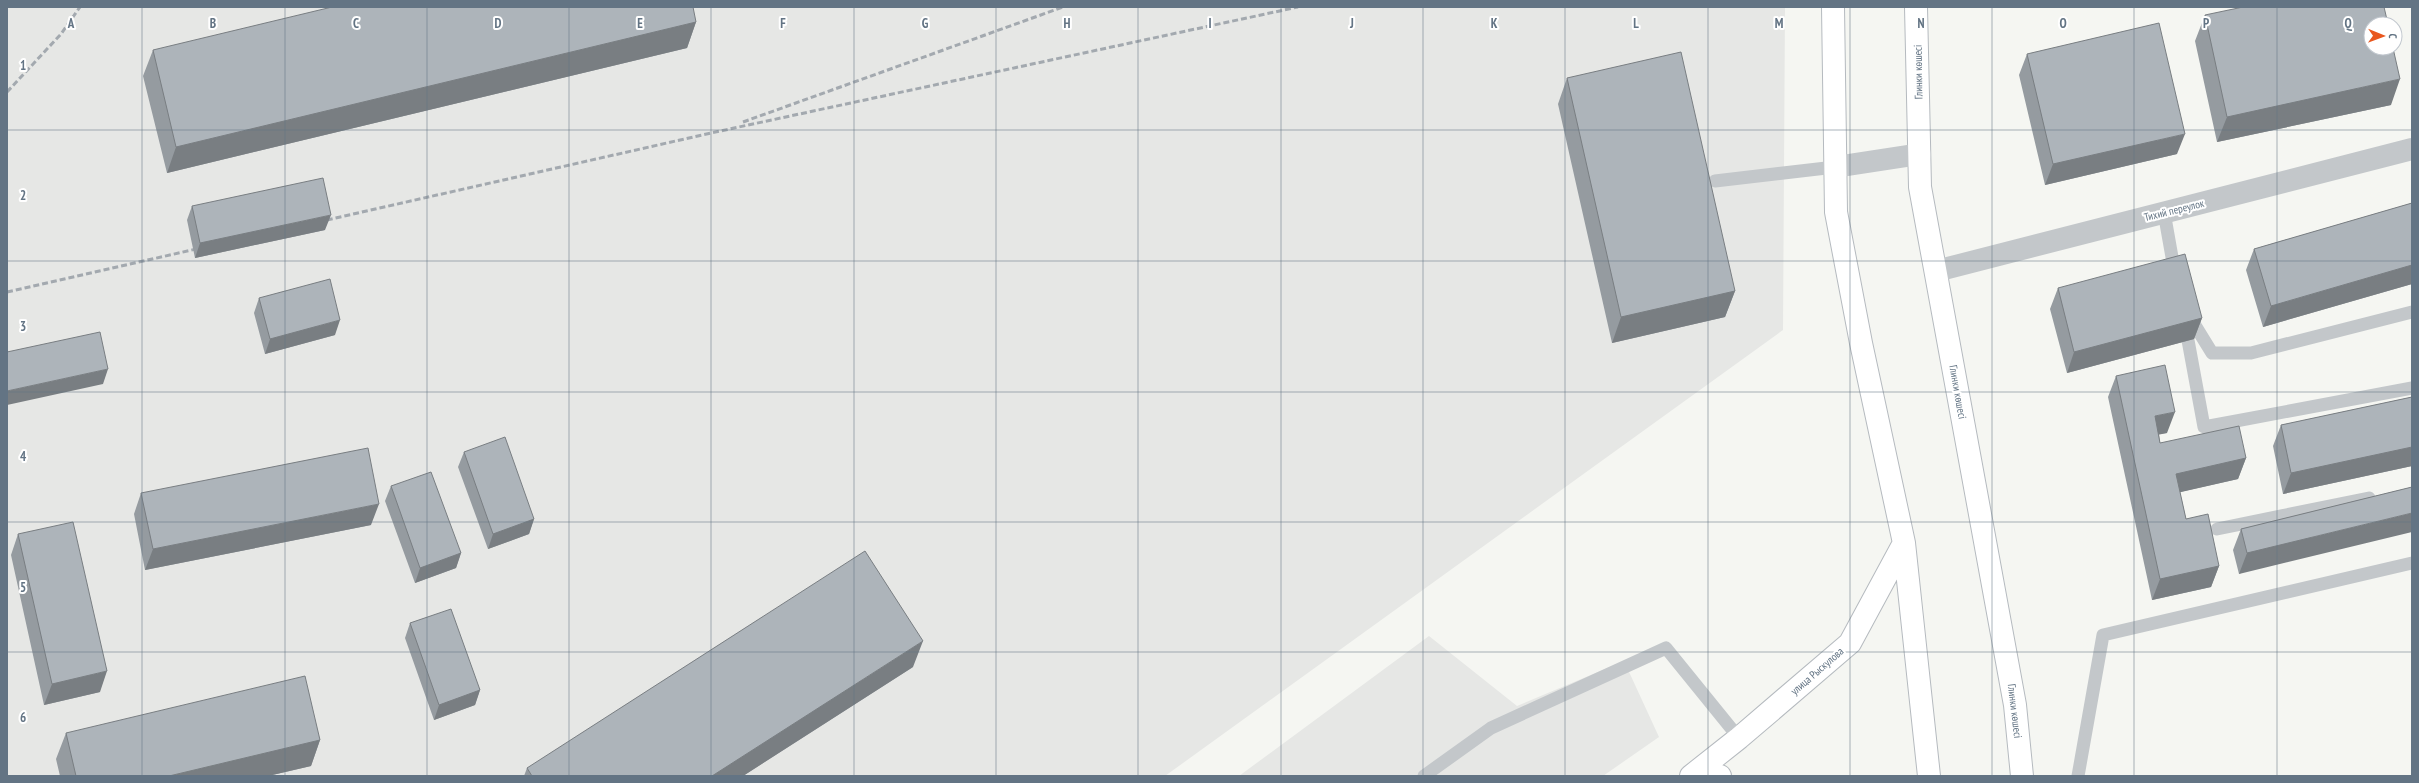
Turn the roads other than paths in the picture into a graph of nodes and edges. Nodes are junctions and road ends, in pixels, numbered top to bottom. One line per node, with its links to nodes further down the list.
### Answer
1 (1833, 7): 5 (main road)
2 (1916, 7): 4 (main road, Глинки көшесі)
3 (2412, 149): 7 (street, Тихий переулок)
4 (1920, 154): 5 (street); 8 (main road, Глинки көшесі)
5 (1835, 167): 6 (lane); 14 (main road)
6 (1715, 181)
7 (2164, 212): 8 (street, Тихий переулок); 9 (lane)
8 (1936, 271): 21 (main road, Глинки көшесі)
9 (2178, 287)
10 (2412, 312): 11 (lane)
11 (2412, 388)
12 (2381, 496): 13 (lane)
13 (2217, 529)
14 (1904, 543): 16 (main road, улица Рыскулова); 20 (main road)
15 (2412, 563): 22 (lane)
16 (1739, 738): 17 (main road, улица Рыскулова); 18 (lane)
17 (1695, 774): 19 (main road, улица Рыскулова)
18 (1424, 776)
19 (1720, 776)
20 (1929, 776)
21 (2022, 776)
22 (2078, 776)

